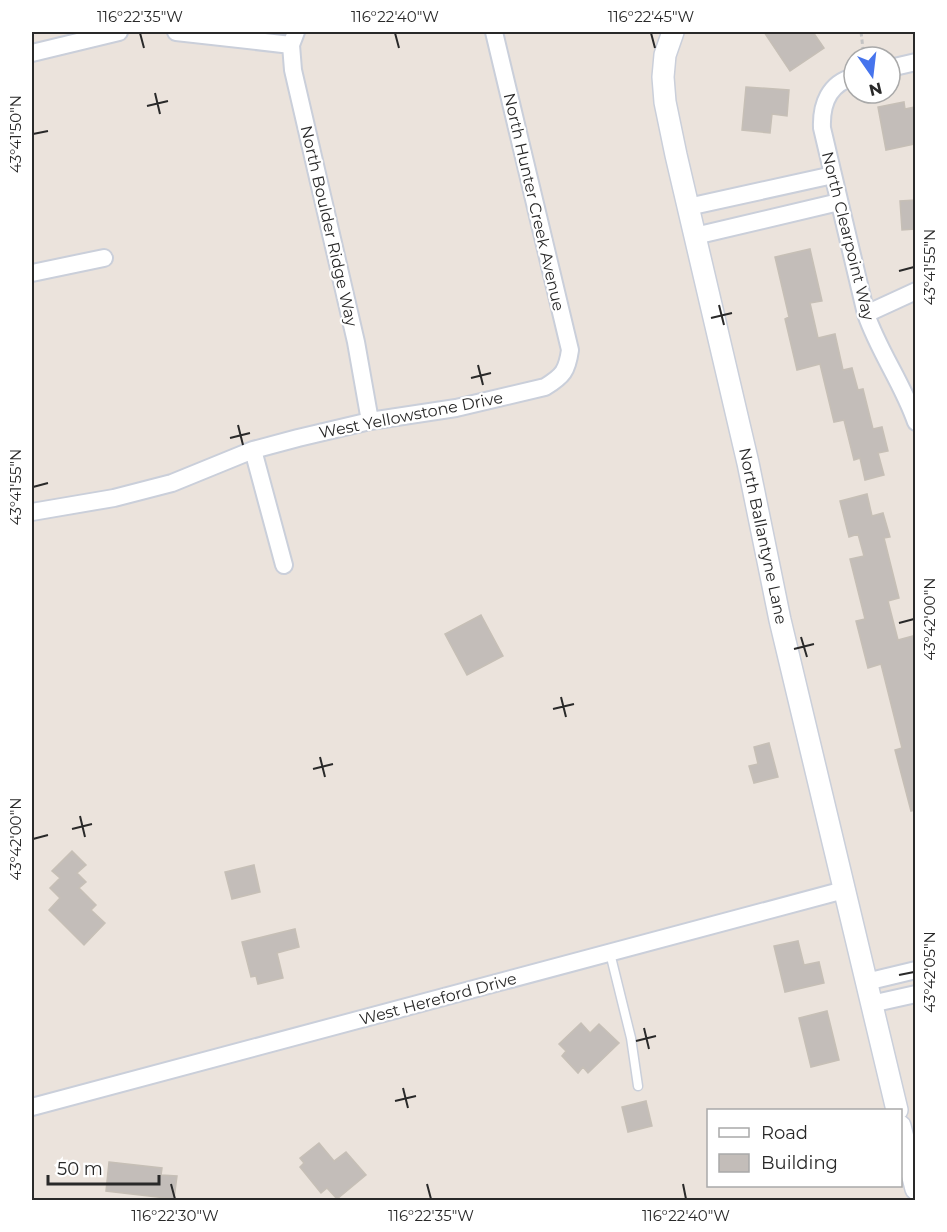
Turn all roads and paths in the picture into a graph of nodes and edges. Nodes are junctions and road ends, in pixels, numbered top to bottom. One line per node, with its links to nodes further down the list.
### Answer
1 (119, 32): 6 (street)
2 (176, 32): 5 (street)
3 (494, 32): 16 (street, North Hunter Creek Avenue)
4 (672, 32): 10 (street, North Ballantyne Lane)
5 (293, 38): 17 (street, North Boulder Ridge Way)
6 (32, 53)
7 (842, 82): 8 (street, North Clearpoint Way)
8 (833, 175): 9 (street, North Clearpoint Way); 10 (street)
9 (839, 202): 11 (street); 15 (street, North Clearpoint Way)
10 (688, 207): 11 (street, North Ballantyne Lane)
11 (695, 236): 22 (street, North Ballantyne Lane)
12 (104, 258): 13 (street)
13 (32, 273)
14 (915, 291): 15 (street)
15 (866, 314): 18 (street, North Clearpoint Way)
16 (565, 372): 17 (street, West Yellowstone Drive)
17 (370, 421): 19 (street, West Yellowstone Drive)
18 (915, 422)
19 (253, 450): 20 (street, West Yellowstone Drive); 21 (street)
20 (32, 513)
21 (284, 566)
22 (844, 890): 23 (street, West Hereford Drive); 25 (street, North Ballantyne Lane)
23 (610, 953): 28 (lane); 29 (street, West Hereford Drive)
24 (915, 970): 25 (street)
25 (866, 982): 27 (street, North Ballantyne Lane)
26 (915, 994): 27 (street)
27 (871, 1004): 30 (street, North Ballantyne Lane)
28 (638, 1086)
29 (32, 1107)
30 (897, 1109)
31 (902, 1134): 32 (street)
32 (915, 1188)

